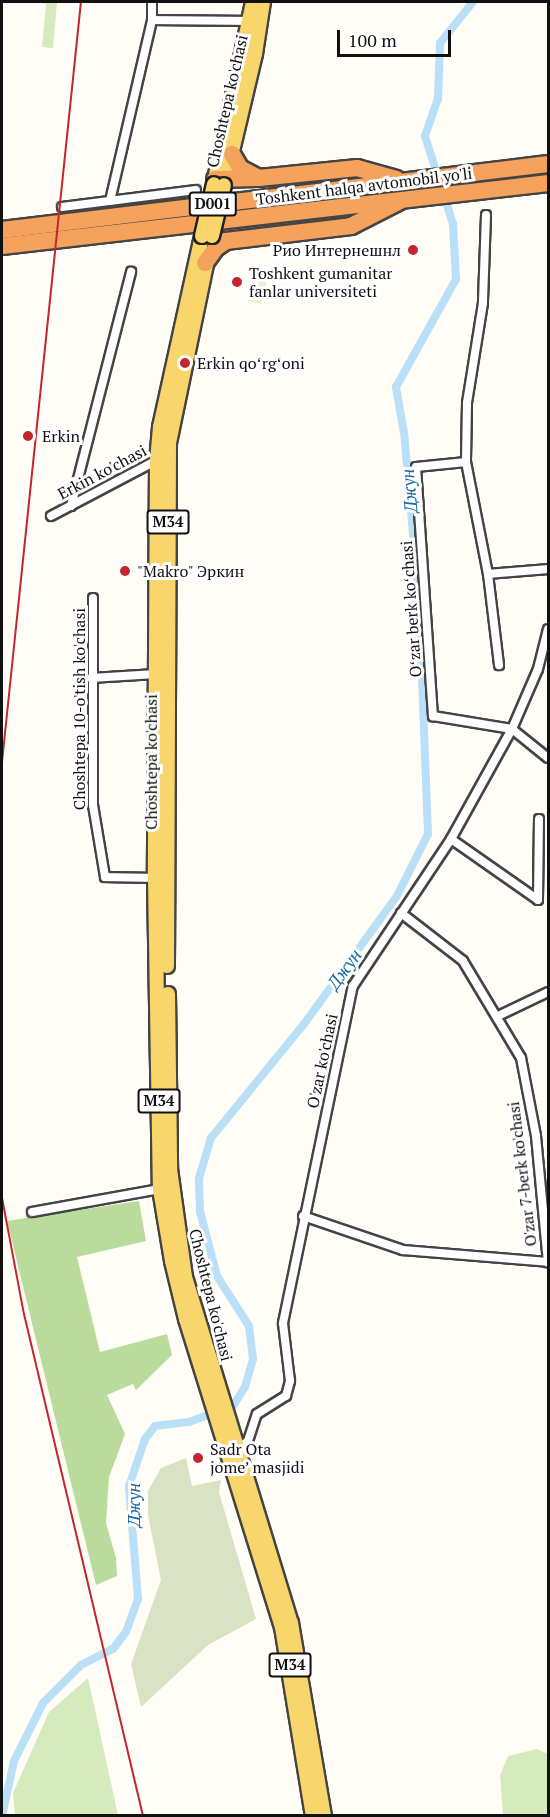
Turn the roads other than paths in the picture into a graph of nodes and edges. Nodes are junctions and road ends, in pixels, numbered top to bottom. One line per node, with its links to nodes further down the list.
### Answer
1 (152, 2): 4 (street)
2 (253, 2): 5 (main road, Choshtepa ko'chasi)
3 (263, 2): 6 (main road, Choshtepa ko'chasi)
4 (152, 20): 5 (street); 14 (street)
5 (251, 21): 10 (main road, Choshtepa ko'chasi)
6 (232, 154): 8 (highway); 10 (main road, Choshtepa ko'chasi)
7 (549, 164): 9 (highway, Toshkent halqa avtomobil yo'li / D001)
8 (259, 178): 9 (highway); 10 (highway)
9 (401, 180): 17 (highway, Toshkent halqa avtomobil yo'li / D001)
10 (220, 182): 18 (main road, Choshtepa ko'chasi / M34, bridge)
11 (549, 183): 13 (highway, Toshkent halqa avtomobil yo'li)
12 (196, 190): 14 (street)
13 (403, 199): 19 (highway, Toshkent halqa avtomobil yo'li / D001); 20 (highway)
14 (111, 201): 15 (street)
15 (62, 207)
16 (486, 215): 23 (street)
17 (2, 230)
18 (207, 236): 20 (main road, Choshtepa ko'chasi / M34); 22 (main road, Choshtepa ko'chasi / M34)
19 (2, 246)
20 (205, 263): 22 (main road, Choshtepa ko'chasi / M34)
21 (130, 272): 24 (street)
22 (163, 459): 24 (street, Erkin ko'chasi); 31 (main road, Choshtepa ko'chasi / M34); 35 (main road, Choshtepa ko'chasi / M34)
23 (466, 462): 27 (street); 33 (street, Oʻzar berk koʻchasi)
24 (71, 506): 25 (street, Erkin ko'chasi)
25 (51, 516)
26 (549, 569): 27 (street)
27 (488, 574): 30 (street)
28 (93, 598): 32 (street, Choshtepa 10-o'tish ko'chasi)
29 (549, 629): 33 (street, O'zar ko'chasi)
30 (500, 665)
31 (156, 674): 32 (street); 35 (main road, Choshtepa ko'chasi / M34)
32 (91, 678): 38 (street, Choshtepa 10-o'tish ko'chasi)
33 (512, 729): 34 (street); 37 (street, O'zar ko'chasi)
34 (549, 758)
35 (162, 813): 38 (main road, Choshtepa ko'chasi / M34); 46 (main road, Choshtepa ko'chasi / M34)
36 (538, 819): 37 (street)
37 (451, 839): 39 (street, O'zar ko'chasi)
38 (155, 878): 42 (main road, Choshtepa ko'chasi / M34)
39 (401, 914): 41 (street, O'zar 7-berk ko'chasi); 44 (street, O'zar ko'chasi)
40 (549, 992): 41 (street)
41 (498, 1016): 45 (street, O'zar 7-berk ko'chasi)
42 (160, 1189): 43 (street); 46 (main road, Choshtepa ko'chasi / M34)
43 (32, 1212)
44 (303, 1216): 45 (street); 48 (street, O'zar ko'chasi)
45 (548, 1262)
46 (211, 1382): 47 (main road, Choshtepa ko'chasi / M34)
47 (228, 1438): 48 (main road, Choshtepa ko'chasi / M34); 49 (main road, Choshtepa ko'chasi / M34)
48 (237, 1450): 49 (main road, Choshtepa ko'chasi / M34)
49 (254, 1520): 50 (main road, M34)
50 (314, 1785): 51 (main road, M34); 52 (main road, M34)
51 (313, 1815)
52 (324, 1815)

